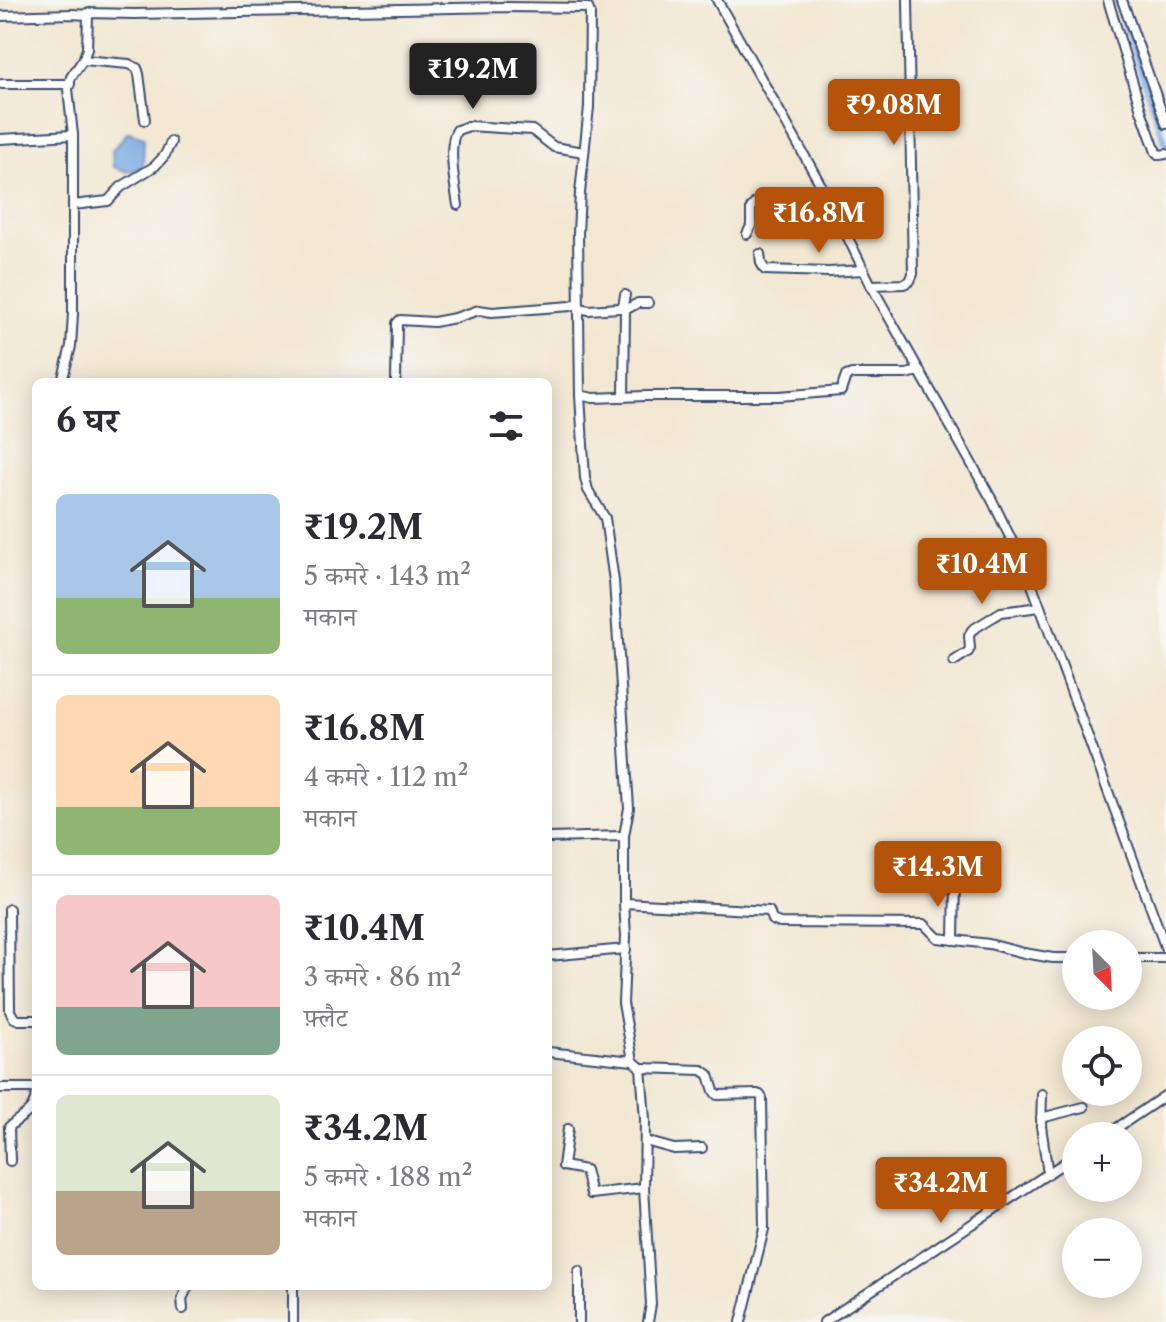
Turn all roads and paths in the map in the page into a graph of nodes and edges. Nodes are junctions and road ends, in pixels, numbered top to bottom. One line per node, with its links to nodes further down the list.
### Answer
1 (88, 0): 7 (street)
2 (717, 0): 19 (street)
3 (908, 0): 25 (street)
4 (1108, 0): 18 (street)
5 (1122, 0): 13 (street)
6 (586, 4): 7 (street); 17 (street)
7 (88, 14): 8 (street); 9 (street)
8 (0, 16)
9 (83, 60): 11 (street); 12 (street)
10 (2, 84): 11 (street)
11 (70, 84): 14 (street)
12 (145, 120)
13 (1166, 124)
14 (73, 135): 15 (street); 20 (street)
15 (0, 139)
16 (171, 142): 20 (street)
17 (584, 152): 21 (street); 28 (street)
18 (1163, 154)
19 (831, 203): 22 (street); 24 (street)
20 (73, 205): 30 (street)
21 (458, 205)
22 (747, 234)
23 (760, 254): 24 (street)
24 (864, 270): 25 (street)
25 (871, 285): 29 (street)
26 (625, 295): 28 (street)
27 (648, 303): 33 (street)
28 (579, 306): 31 (street); 32 (street)
29 (920, 371): 33 (street); 34 (street)
30 (63, 378)
31 (396, 378)
32 (580, 395): 33 (street); 36 (street)
33 (624, 397)
34 (1040, 607): 35 (street); 43 (street)
35 (954, 661)
36 (624, 836): 37 (street); 39 (street)
37 (552, 838)
38 (955, 879): 41 (street)
39 (624, 903): 41 (street); 42 (street)
40 (9, 909): 48 (street)
41 (954, 940): 45 (street)
42 (626, 949): 44 (street); 50 (street)
43 (1166, 949)
44 (552, 956)
45 (1062, 958)
46 (1142, 958): 47 (street)
47 (1166, 958)
48 (32, 1020)
49 (552, 1052): 50 (street)
50 (633, 1061): 51 (street)
51 (641, 1068): 61 (street); 74 (street)
52 (0, 1088): 53 (street)
53 (32, 1088)
54 (1042, 1094): 58 (street)
55 (1166, 1095): 59 (street)
56 (1084, 1107): 58 (street)
57 (32, 1108): 63 (street)
58 (1041, 1118): 65 (street)
59 (1126, 1122)
60 (568, 1129): 66 (street)
61 (645, 1141): 62 (street); 66 (street)
62 (702, 1148)
63 (10, 1161)
64 (1062, 1164): 65 (street)
65 (1048, 1174): 75 (street)
66 (644, 1188): 73 (street)
67 (579, 1271): 72 (street)
68 (186, 1290): 70 (street)
69 (293, 1290): 71 (street)
70 (183, 1309)
71 (293, 1322)
72 (579, 1322)
73 (648, 1322)
74 (741, 1322)
75 (824, 1322)

